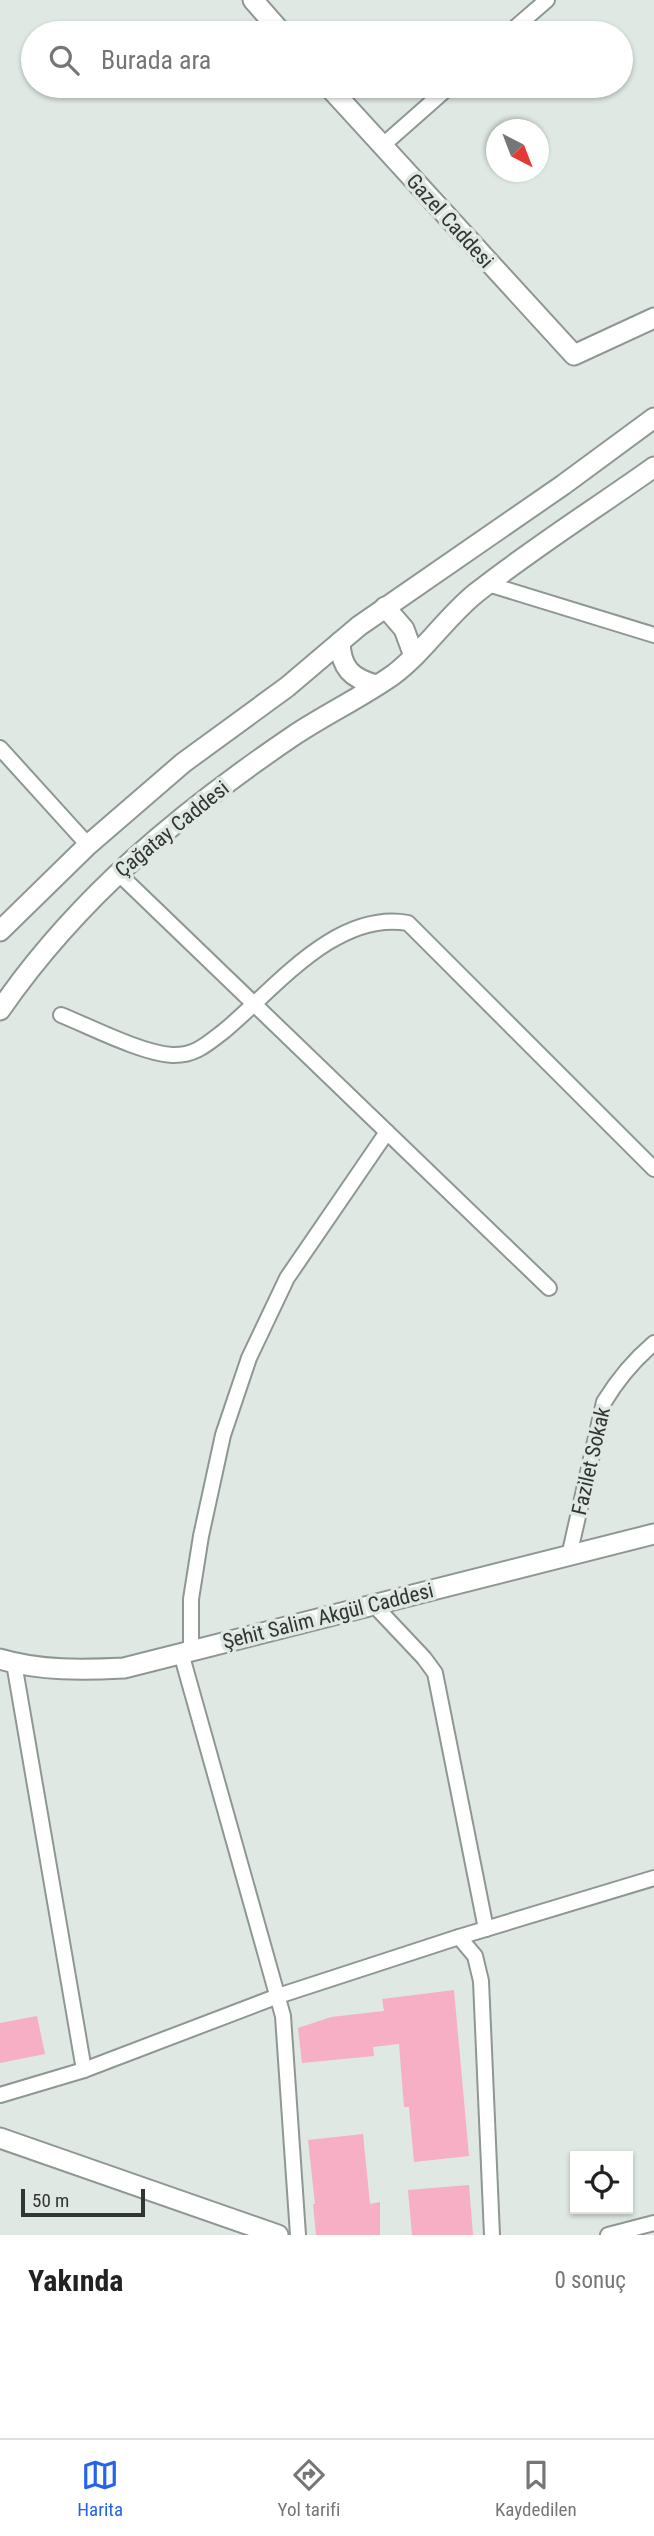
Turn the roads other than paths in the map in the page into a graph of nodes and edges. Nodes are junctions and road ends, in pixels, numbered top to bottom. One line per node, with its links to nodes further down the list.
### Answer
1 (253, 0): 3 (main road)
2 (547, 0): 4 (street)
3 (271, 21)
4 (523, 21)
5 (339, 98): 7 (main road, Gazel Caddesi)
6 (436, 98): 7 (street)
7 (382, 146): 8 (main road, Gazel Caddesi)
8 (654, 318)
9 (654, 418): 12 (main road, Çağatay Caddesi)
10 (654, 467): 11 (main road, Çağatay Caddesi)
11 (488, 584): 13 (street); 15 (main road, Çağatay Caddesi)
12 (386, 607): 14 (main road, Çağatay Caddesi); 15 (main road)
13 (654, 635)
14 (340, 642): 16 (main road); 18 (main road, Çağatay Caddesi)
15 (414, 656): 16 (main road, Çağatay Caddesi)
16 (376, 685): 19 (main road, Çağatay Caddesi)
17 (0, 748): 18 (street)
18 (88, 845): 20 (main road, Çağatay Caddesi)
19 (117, 872): 21 (street); 22 (main road, Çağatay Caddesi)
20 (0, 931)
21 (255, 1004): 23 (street); 24 (street); 25 (street)
22 (0, 1010)
23 (61, 1015)
24 (387, 1132): 26 (street); 31 (street)
25 (654, 1169)
26 (549, 1288)
27 (654, 1343): 29 (street, Fazilet Sokak)
28 (654, 1534): 29 (main road, Şehit Salim Akgül Caddesi)
29 (569, 1556): 30 (main road, Şehit Salim Akgül Caddesi)
30 (374, 1605): 31 (main road, Şehit Salim Akgül Caddesi); 34 (street)
31 (186, 1652): 32 (main road, Şehit Salim Akgül Caddesi); 36 (street)
32 (7, 1661): 37 (street)
33 (654, 1878): 34 (street)
34 (486, 1929): 35 (street)
35 (459, 1937): 36 (street); 43 (street)
36 (278, 1996): 37 (street); 42 (street)
37 (84, 2070): 38 (street)
38 (0, 2095)
39 (0, 2138): 41 (main road)
40 (654, 2223): 44 (street)
41 (278, 2235)
42 (298, 2235)
43 (492, 2235)
44 (608, 2235)

